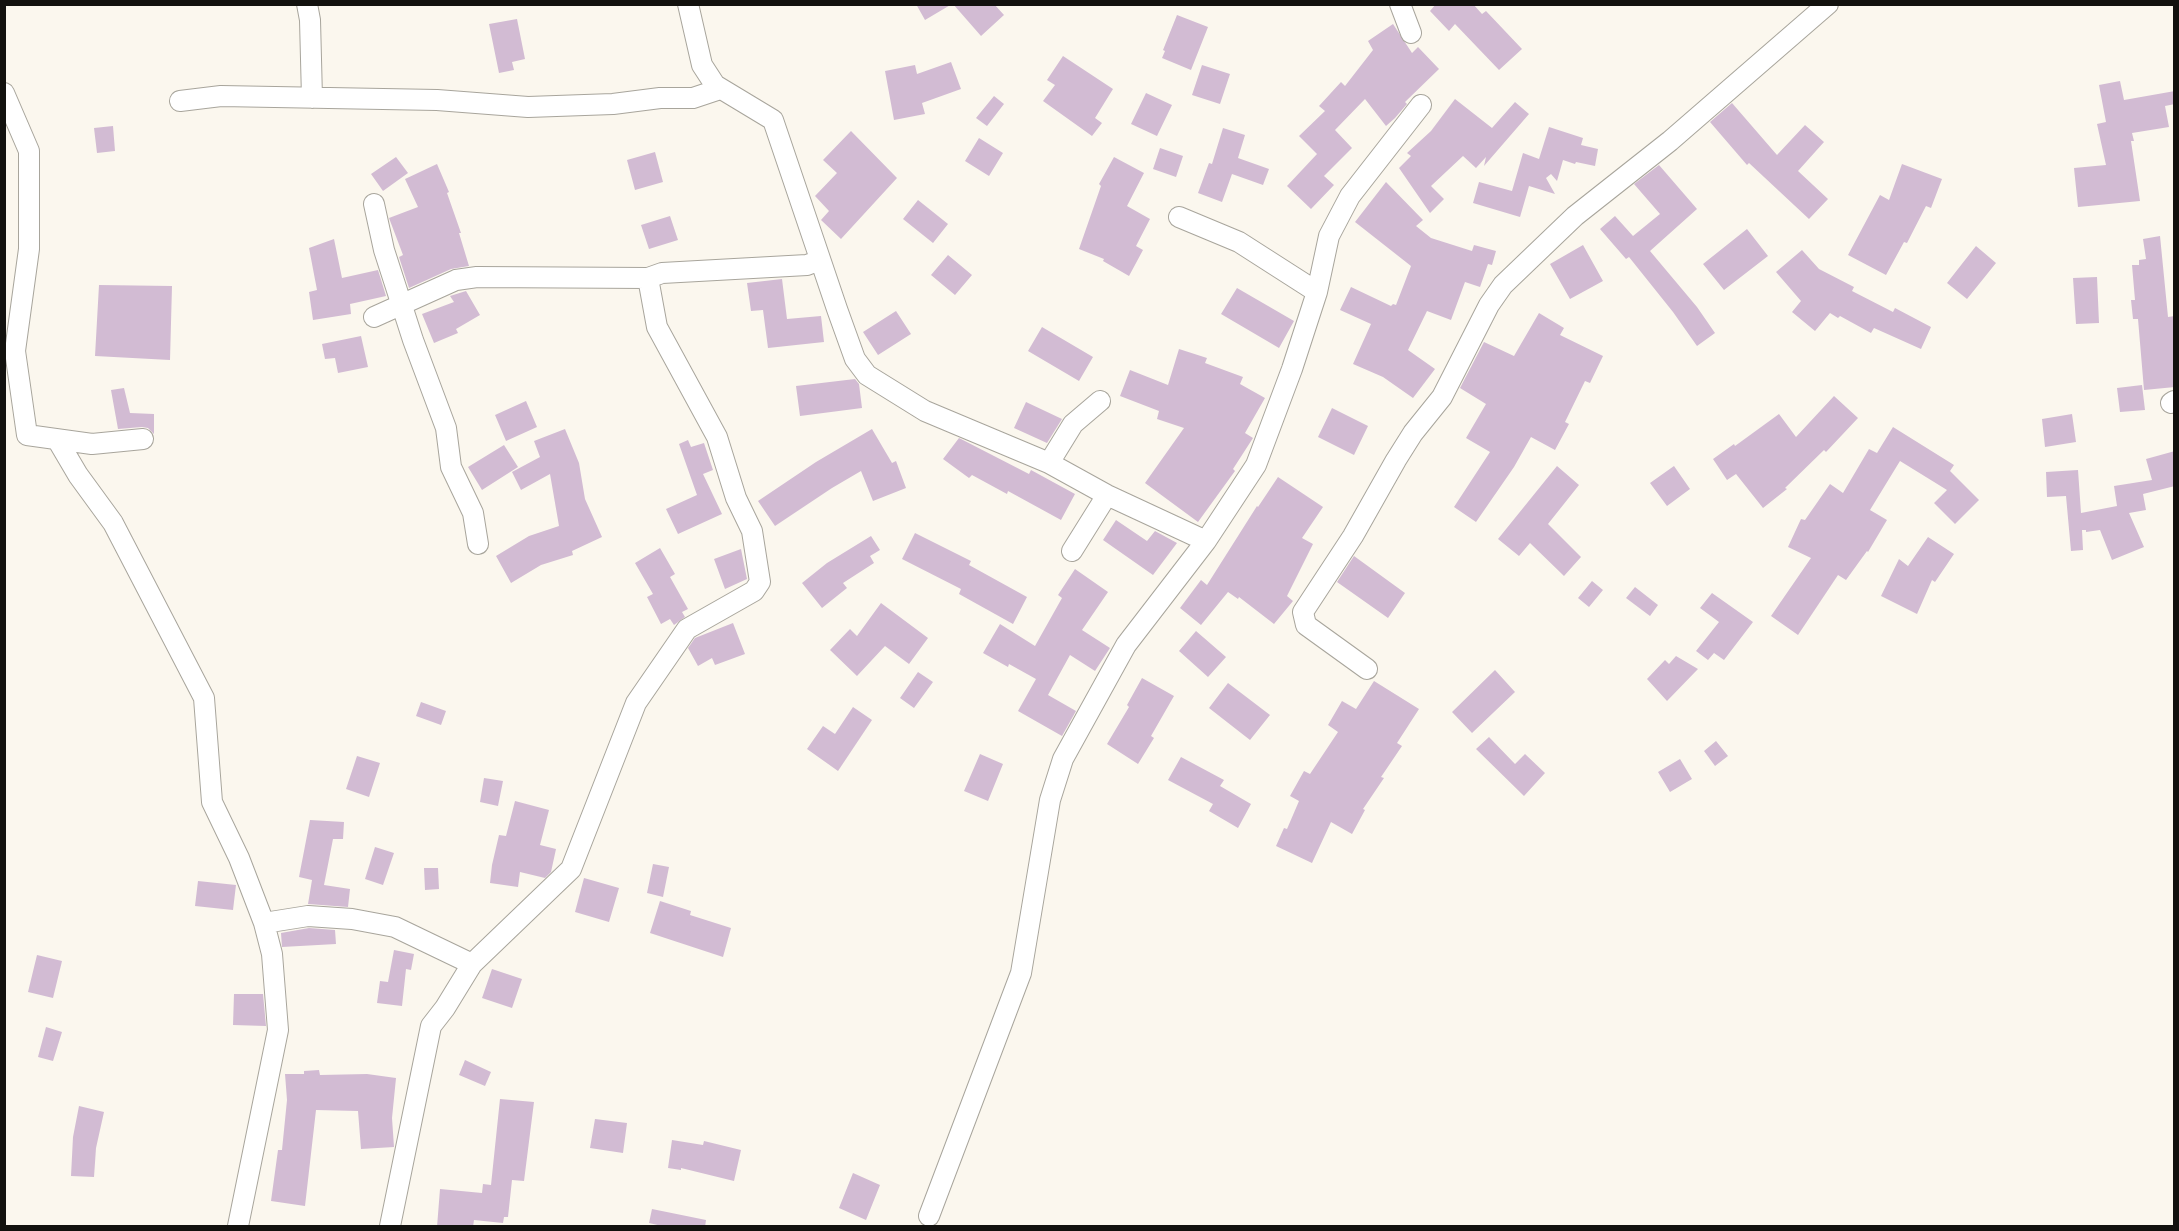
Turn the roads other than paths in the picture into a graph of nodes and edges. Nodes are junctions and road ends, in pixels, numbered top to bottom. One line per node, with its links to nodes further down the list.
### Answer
1 (307, 4): 8 (street)
2 (688, 4): 6 (street)
3 (1400, 4): 5 (street)
4 (1828, 4): 26 (street)
5 (1411, 33)
6 (720, 89): 8 (street); 13 (street)
7 (4, 93): 20 (street)
8 (312, 98): 9 (street)
9 (180, 101)
10 (1421, 105): 15 (street)
11 (374, 204): 16 (street)
12 (1179, 217): 15 (street)
13 (820, 260): 14 (street); 21 (street)
14 (648, 278): 16 (street); 28 (street)
15 (1317, 292): 23 (street)
16 (402, 305): 17 (street); 24 (street)
17 (374, 317)
18 (1100, 401): 21 (street)
19 (142, 439): 20 (street)
20 (58, 441): 27 (street)
21 (1048, 463): 22 (street)
22 (1107, 495): 23 (street); 25 (street)
23 (1206, 541): 29 (street)
24 (478, 544)
25 (1072, 551)
26 (1367, 669)
27 (264, 923): 28 (street); 30 (street)
28 (472, 964): 31 (street)
29 (929, 1216)
30 (238, 1227)
31 (390, 1227)

